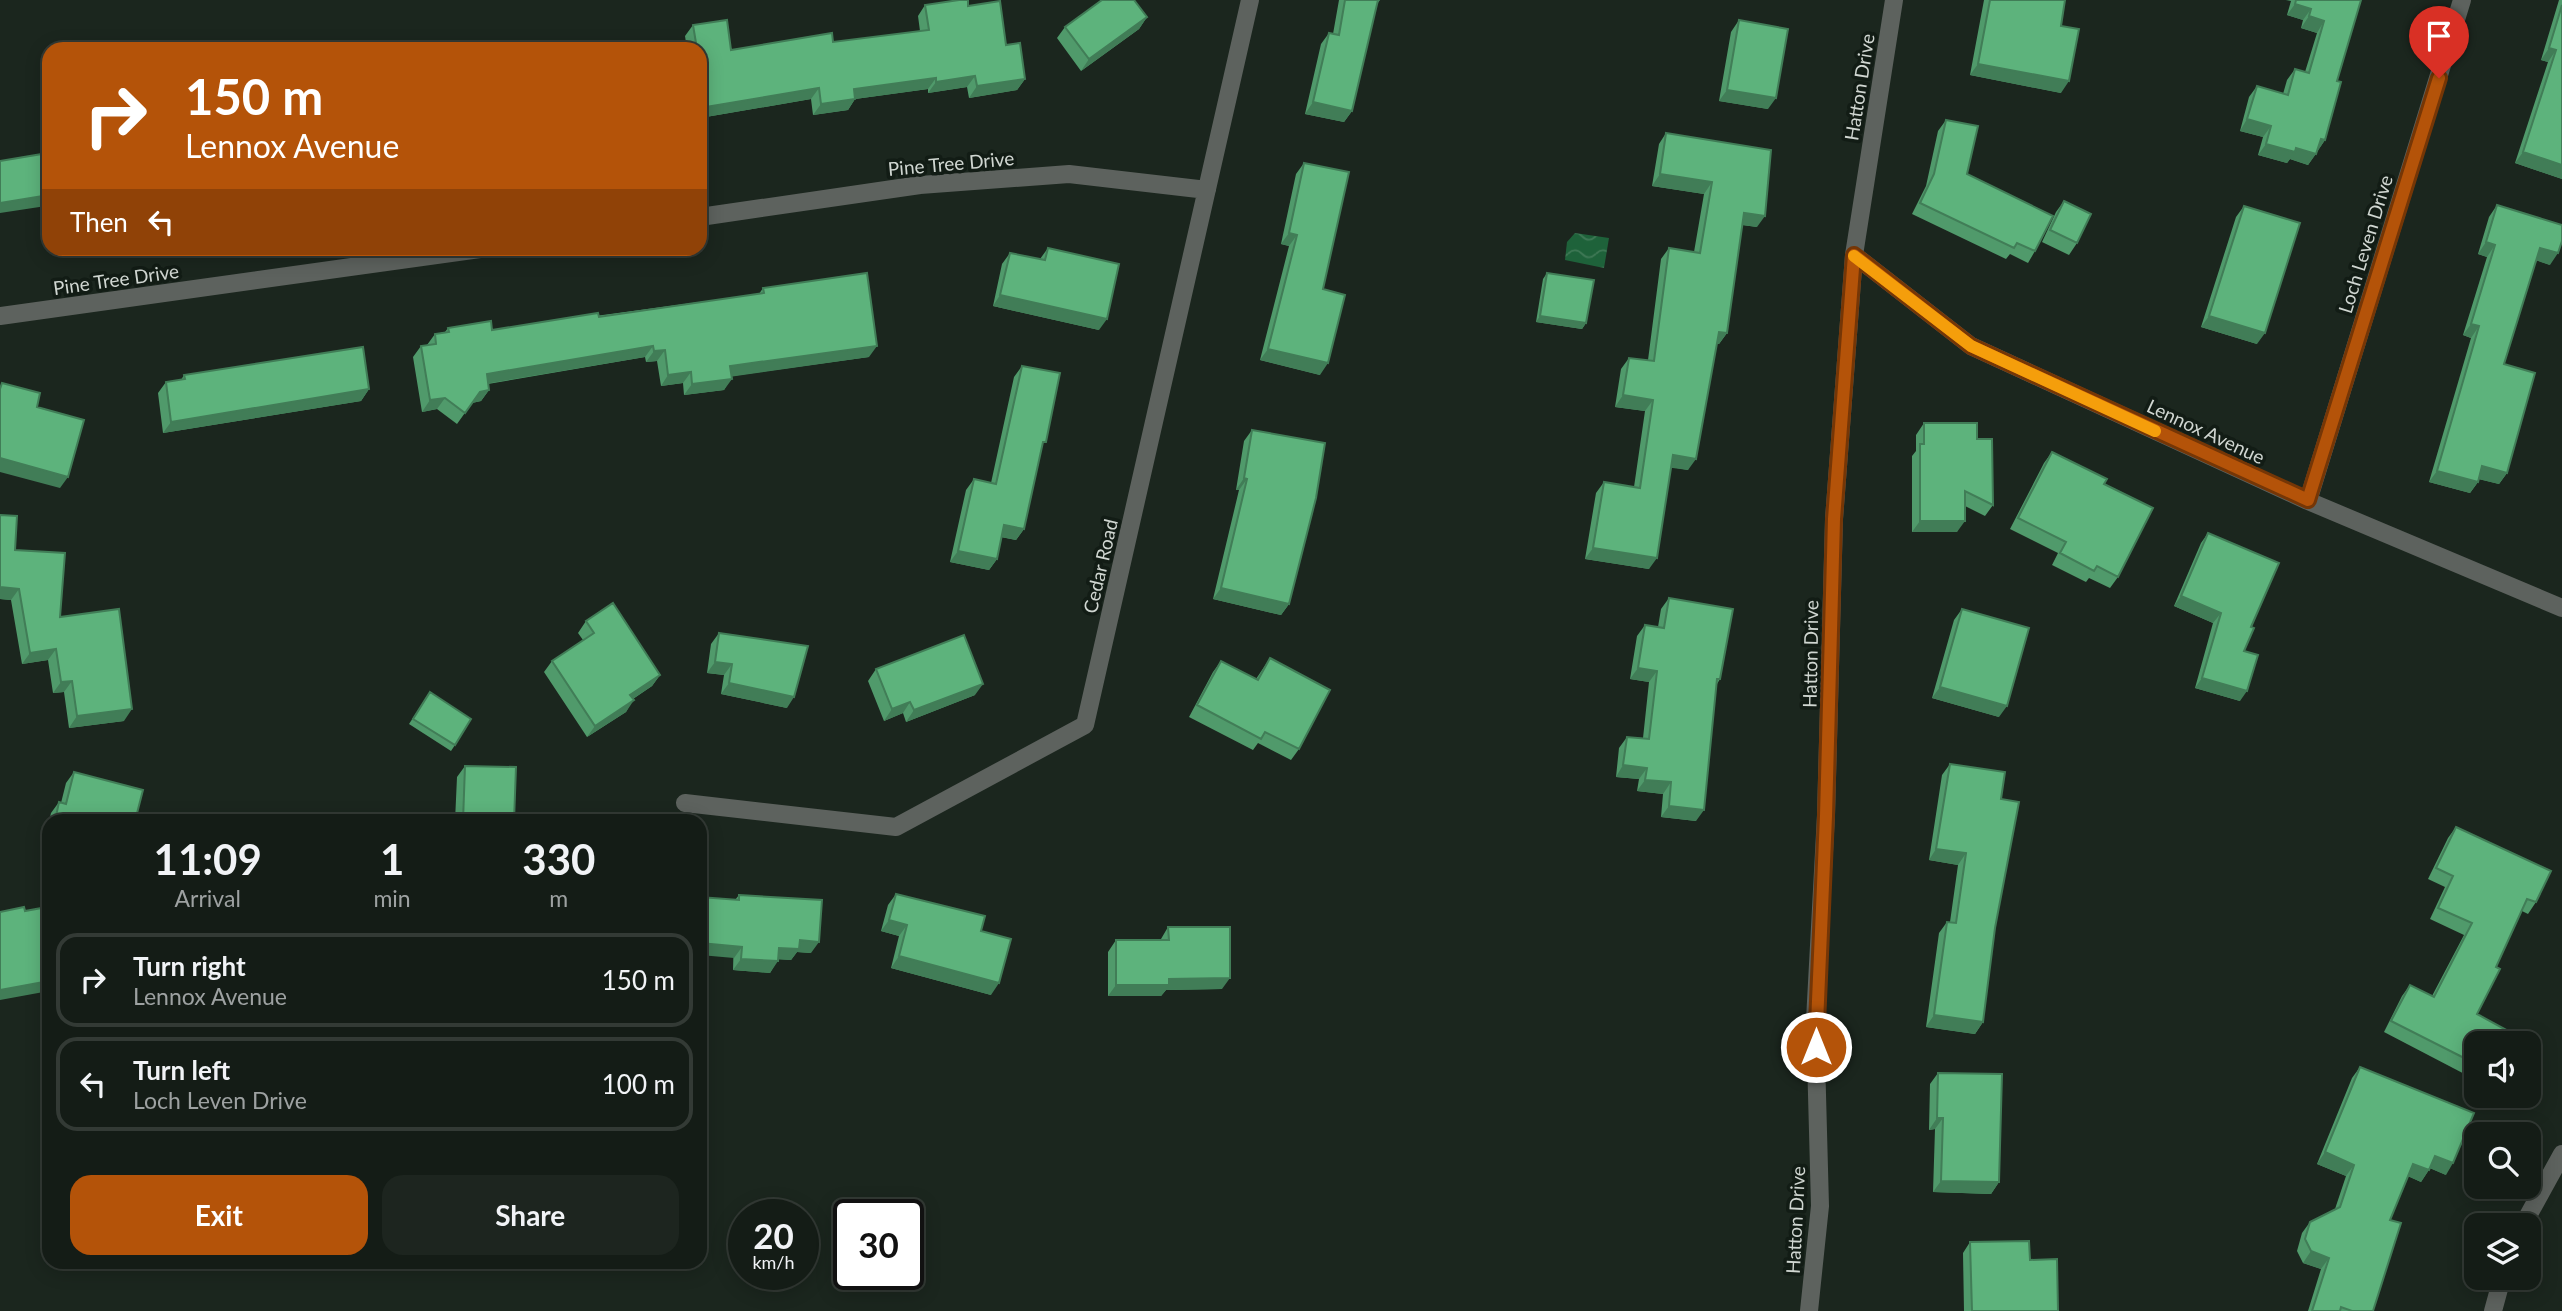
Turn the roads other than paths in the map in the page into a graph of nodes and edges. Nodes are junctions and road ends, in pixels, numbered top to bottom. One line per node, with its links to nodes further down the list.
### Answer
1 (1250, 0): 4 (street, Cedar Road)
2 (1894, 0): 6 (street, Hatton Drive)
3 (2462, 0): 9 (street, Loch Leven Drive)
4 (1207, 191): 5 (street, Pine Tree Drive); 11 (street, Cedar Road)
5 (707, 217)
6 (1854, 255): 9 (street, Lennox Avenue); 15 (street, Hatton Drive)
7 (430, 256): 8 (street, Pine Tree Drive)
8 (0, 316)
9 (2308, 500): 10 (street, Lennox Avenue)
10 (2562, 608)
11 (685, 803)
12 (2562, 1154): 13 (street)
13 (2530, 1213)
14 (2499, 1290): 16 (street)
15 (1809, 1311)
16 (2493, 1311)

